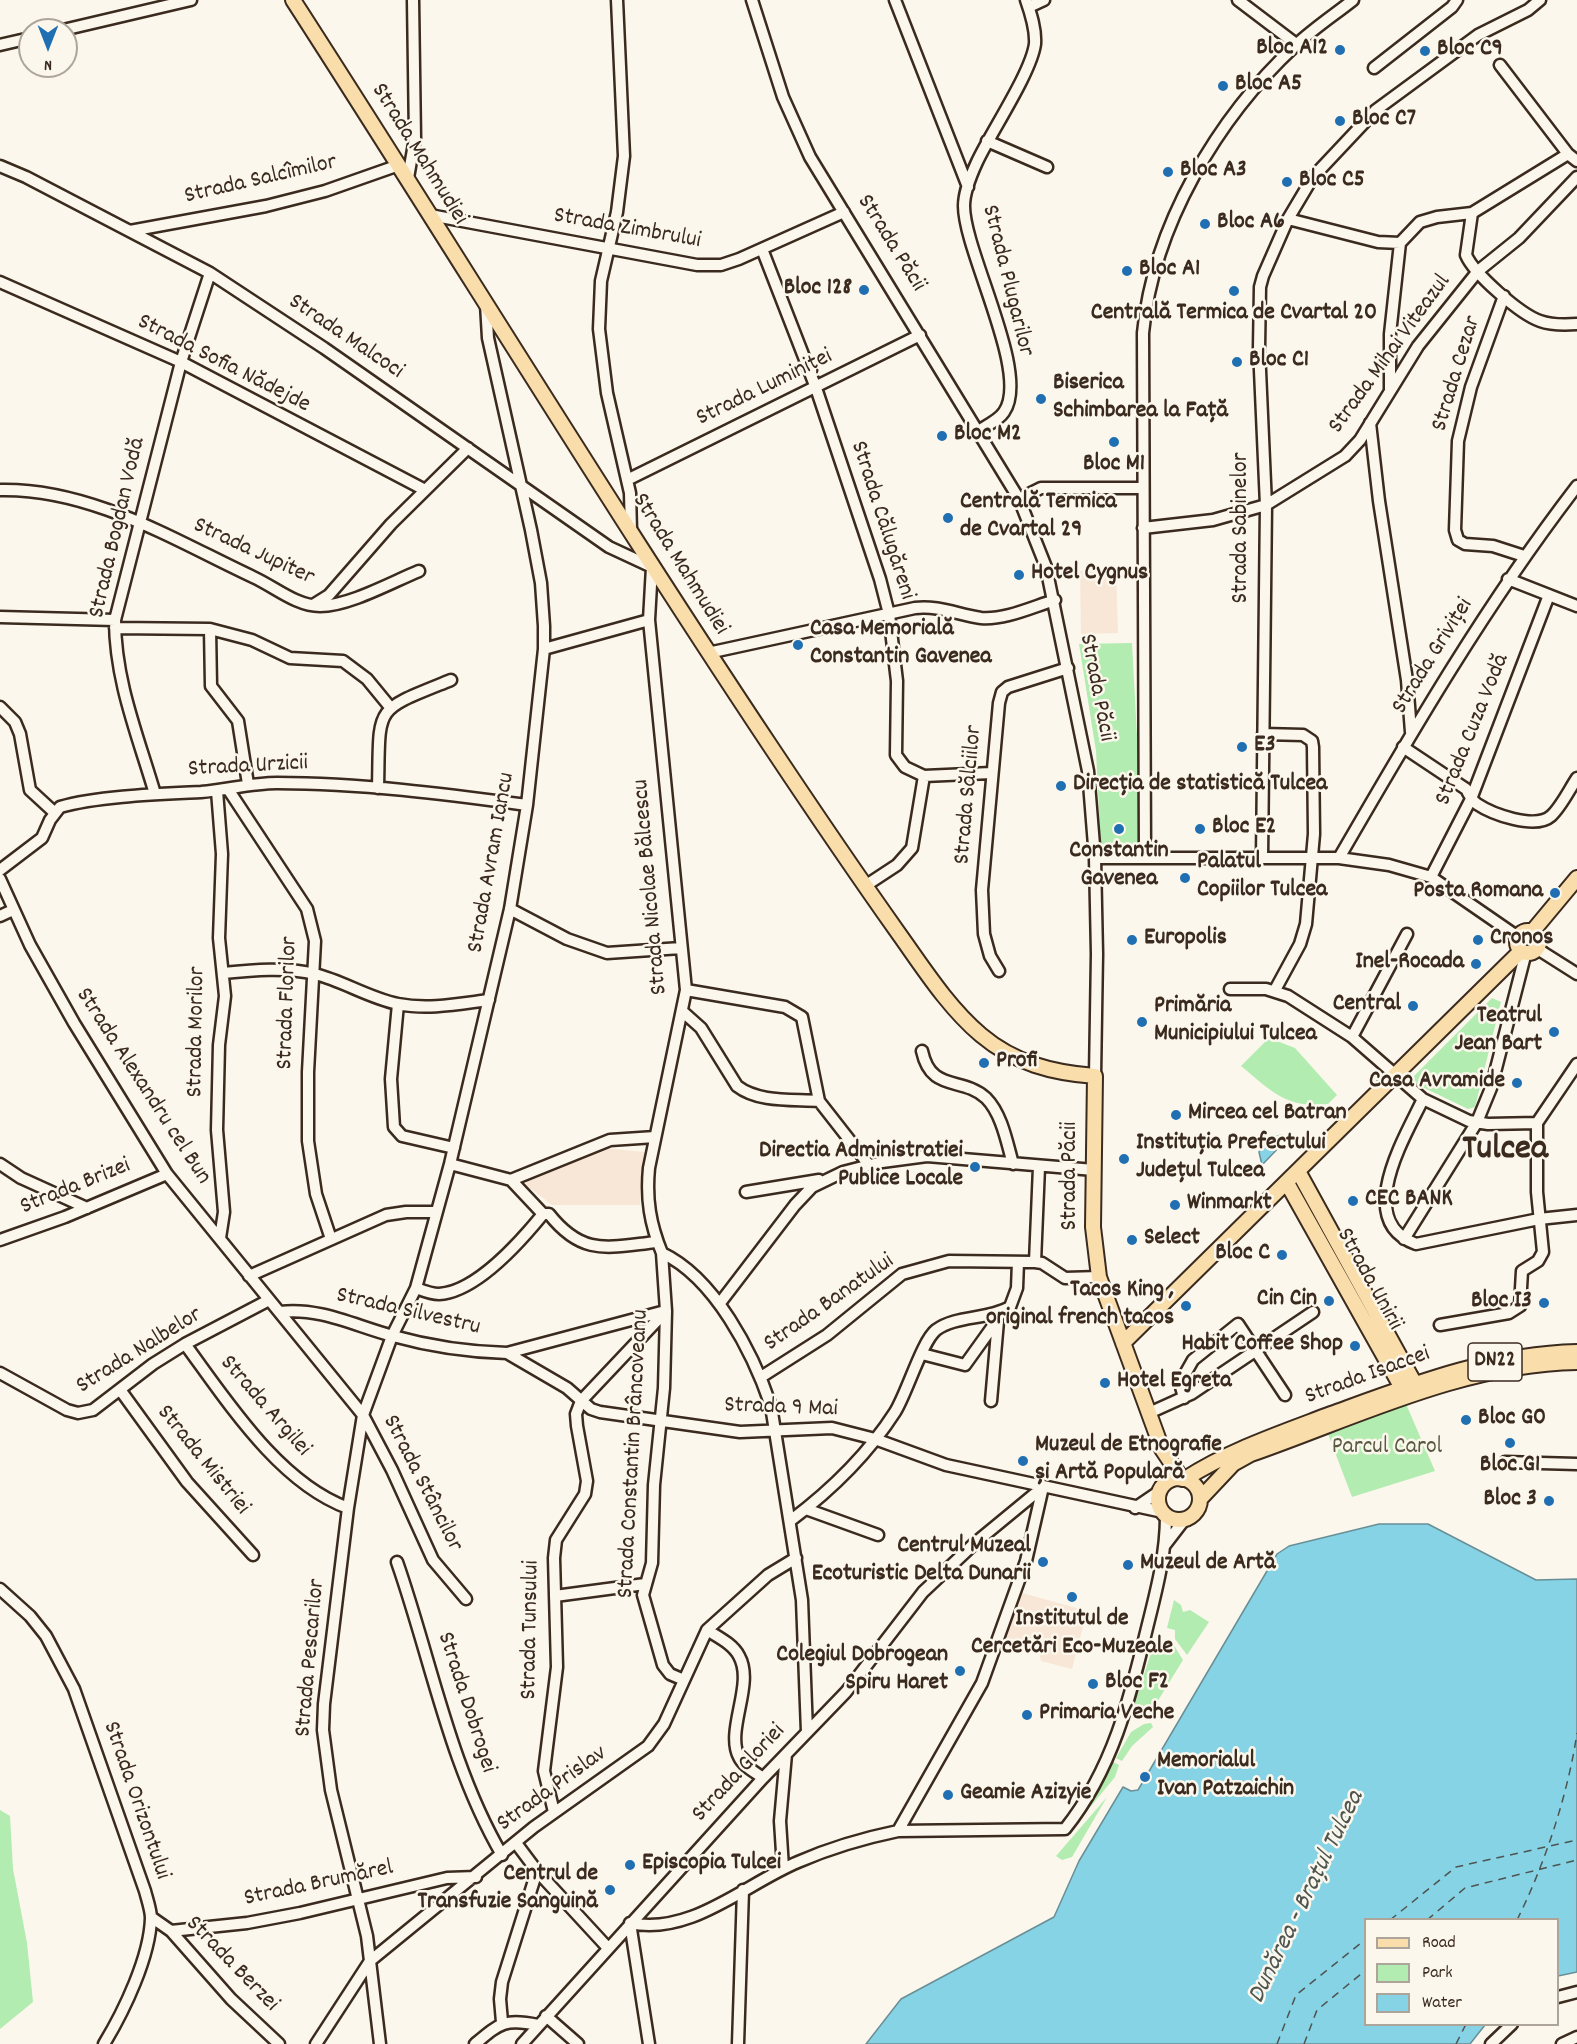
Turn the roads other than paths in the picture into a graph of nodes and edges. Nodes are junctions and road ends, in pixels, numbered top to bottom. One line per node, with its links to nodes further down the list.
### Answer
1 (191, 0): 14 (street)
2 (293, 0): 22 (main road, Strada Mahmudiei)
3 (413, 0): 26 (street)
4 (617, 0): 34 (street)
5 (752, 0): 28 (street, Strada Păcii)
6 (895, 0): 27 (street)
7 (1044, 0): 12 (street)
8 (1238, 0): 13 (street)
9 (1353, 0): 16 (street)
10 (1457, 0): 19 (street)
11 (1540, 0): 31 (street, Strada Sabinelor)
12 (1027, 4): 20 (street, Strada Plugarilor)
13 (1251, 4): 16 (street)
14 (78, 26)
15 (18, 41): 17 (street)
16 (1296, 44): 52 (street)
17 (0, 45)
18 (1500, 65): 21 (street)
19 (1374, 68)
20 (987, 141): 24 (street); 27 (street, Strada Plugarilor)
21 (1573, 157): 29 (street)
22 (399, 165): 26 (main road, Strada Mahmudiei); 32 (street, Strada Salcîmilor)
23 (0, 166): 32 (street, Strada Malcoci)
24 (1047, 167)
25 (1577, 177): 36 (street, Strada Mihai Viteazul)
26 (408, 178): 30 (main road, Strada Mahmudiei)
27 (968, 187): 47 (street, Strada Plugarilor)
28 (844, 212): 35 (street, Strada Zimbrului); 42 (street, Strada Păcii)
29 (1472, 213): 33 (street); 36 (street)
30 (430, 215): 34 (street, Strada Zimbrului); 40 (main road, Strada Mahmudiei)
31 (1288, 219): 33 (street); 56 (street, Strada Sabinelor)
32 (130, 231): 37 (street, Strada Malcoci)
33 (1400, 243): 45 (street)
34 (607, 247): 35 (street, Strada Zimbrului); 49 (street)
35 (762, 249): 44 (street, Strada Călugăreni)
36 (1478, 271): 39 (street); 45 (street, Strada Mihai Viteazul)
37 (210, 273): 43 (street, Strada Bogdan Vodă); 48 (street, Strada Malcoci)
38 (0, 282): 43 (street, Strada Sofia Nădejde)
39 (1504, 296): 41 (street); 60 (street, Strada Cezar)
40 (486, 304): 50 (street, Strada Avram Iancu); 59 (main road, Strada Mahmudiei)
41 (1577, 324)
42 (920, 335): 44 (street, Strada Luminiței); 47 (street, Strada Păcii)
43 (181, 362): 54 (street, Strada Sofia Nădejde); 57 (street, Strada Bogdan Vodă)
44 (816, 388): 49 (street, Strada Luminiței); 68 (street, Strada Călugăreni)
45 (1390, 389): 46 (street, Strada Mihai Viteazul)
46 (1370, 423): 56 (street, Strada Mihai Viteazul); 79 (street)
47 (978, 431): 55 (street, Strada Păcii)
48 (468, 448): 50 (street, Strada Malcoci); 54 (street, Strada Jupiter)
49 (627, 480): 59 (street)
50 (519, 485): 61 (street, Strada Malcoci); 73 (street, Strada Avram Iancu)
51 (1577, 486): 60 (street, Strada Griviței)
52 (1143, 488): 55 (street); 58 (street)
53 (0, 490): 57 (street, Strada Jupiter)
54 (425, 490): 66 (street, Strada Jupiter)
55 (1019, 499): 65 (street, Strada Păcii)
56 (1266, 505): 58 (street, Strada Mihai Viteazul); 80 (street, Strada Sabinelor)
57 (140, 524): 66 (street, Strada Jupiter); 71 (street, Strada Bogdan Vodă)
58 (1143, 528): 92 (street)
59 (631, 531): 61 (main road, Strada Mahmudiei)
60 (1524, 556): 63 (street, Strada Griviței)
61 (652, 567): 70 (street, Strada Nicolae Bălcescu); 74 (main road, Strada Mahmudiei)
62 (419, 571): 66 (street)
63 (1509, 579): 64 (street); 79 (street, Strada Griviței)
64 (1549, 595): 67 (street); 89 (street, Strada Cuza Vodă)
65 (1055, 600): 68 (street); 75 (street, Strada Păcii)
66 (312, 605)
67 (1577, 606)
68 (889, 614): 74 (street); 83 (street, Strada Călugăreni)
69 (0, 617): 71 (street)
70 (649, 620): 73 (street); 108 (street, Strada Nicolae Bălcescu)
71 (115, 624): 72 (street); 88 (street, Strada Bogdan Vodă)
72 (210, 629): 78 (street); 85 (street)
73 (544, 649): 90 (street, Strada Avram Iancu)
74 (708, 653): 101 (main road, Strada Mahmudiei)
75 (1068, 668): 82 (street, Strada Sălciilor); 93 (street, Strada Păcii)
76 (451, 680): 78 (street)
77 (0, 707): 91 (street)
78 (390, 707): 86 (street)
79 (1411, 733): 81 (street, Strada Griviței)
80 (1263, 734): 94 (street, Strada Sabinelor); 95 (street)
81 (1403, 747): 89 (street); 96 (street, Strada Griviței)
82 (991, 772): 83 (street); 109 (street, Strada Sălciilor)
83 (924, 776): 101 (street)
84 (1577, 778): 89 (street)
85 (248, 784): 86 (street, Strada Urzicii); 87 (street, Strada Urzicii)
86 (378, 788): 90 (street, Strada Urzicii)
87 (223, 790): 88 (street, Strada Urzicii); 110 (street, Strada Morilor); 111 (street, Strada Florilor)
88 (155, 794): 91 (street, Strada Urzicii)
89 (1471, 799): 98 (street, Strada Cuza Vodă)
90 (527, 805): 103 (street, Strada Avram Iancu)
91 (55, 813): 97 (street)
92 (1144, 857): 93 (street); 94 (street)
93 (1095, 858): 122 (street, Strada Păcii)
94 (1262, 858): 95 (street)
95 (1312, 858): 96 (street); 115 (street)
96 (1339, 858): 98 (street)
97 (0, 870)
98 (1431, 878): 107 (street)
99 (1577, 878): 107 (main road)
100 (0, 879): 104 (street, Strada Alexandru cel Bun)
101 (865, 886): 122 (main road, Strada Mahmudiei)
102 (1577, 891): 107 (main road)
103 (510, 909): 108 (street); 116 (street, Strada Avram Iancu)
104 (13, 910): 105 (street); 137 (street, Strada Alexandru cel Bun)
105 (0, 916)
106 (1407, 934): 119 (street)
107 (1529, 943): 112 (street); 123 (main road); 126 (street)
108 (681, 948): 114 (street, Strada Nicolae Bălcescu)
109 (999, 971)
110 (223, 973): 111 (street); 147 (street, Strada Morilor)
111 (315, 974): 117 (street); 148 (street, Strada Florilor)
112 (1577, 974)
113 (1230, 989): 115 (street)
114 (686, 990): 118 (street, Strada Nicolae Bălcescu); 125 (street)
115 (1275, 990): 119 (street)
116 (489, 1000): 117 (street); 129 (street, Strada Avram Iancu)
117 (398, 1004): 129 (street)
118 (682, 1011): 125 (street); 128 (street, Strada Nicolae Bălcescu)
119 (1352, 1037): 123 (street)
120 (922, 1051): 132 (street)
121 (1577, 1064): 127 (street)
122 (1095, 1076): 135 (main road, Strada Păcii)
123 (1396, 1076): 124 (street); 136 (main road)
124 (1423, 1099): 126 (street); 149 (street)
125 (819, 1101): 133 (street)
126 (1477, 1122): 127 (street); 149 (street)
127 (1537, 1123): 146 (street)
128 (656, 1137): 138 (street); 151 (street, Strada Nicolae Bălcescu)
129 (454, 1148): 131 (street, Strada Avram Iancu)
130 (0, 1164): 142 (street)
131 (450, 1164): 138 (street); 143 (street, Strada Avram Iancu)
132 (1013, 1164): 133 (street); 134 (street)
133 (869, 1165): 139 (street)
134 (1039, 1167): 135 (street); 154 (street)
135 (1094, 1170): 156 (main road, Strada Păcii)
136 (1298, 1171): 140 (main road); 175 (main road, Strada Unirii)
137 (167, 1174): 142 (street, Strada Brizei); 147 (street, Strada Alexandru cel Bun)
138 (511, 1180): 144 (street)
139 (822, 1180): 141 (street); 159 (street)
140 (1287, 1183): 166 (main road); 175 (main road, Strada Unirii)
141 (746, 1192)
142 (87, 1208): 150 (street, Strada Brizei)
143 (435, 1212): 148 (street); 157 (street, Strada Avram Iancu)
144 (543, 1214): 151 (street); 157 (street)
145 (1577, 1215): 146 (street)
146 (1539, 1219): 149 (street); 164 (street)
147 (220, 1239): 155 (street, Strada Alexandru cel Bun)
148 (331, 1239): 155 (street)
149 (1404, 1239)
150 (0, 1240)
151 (657, 1242): 152 (street, Strada Nicolae Bălcescu)
152 (662, 1253): 159 (street, Strada Nicolae Bălcescu); 160 (street, Strada Constantin Brâncoveanu)
153 (1018, 1262): 154 (street, Strada Banatului); 163 (street); 174 (street, Strada Banatului)
154 (1035, 1262): 156 (street, Strada Banatului)
155 (249, 1276): 158 (street, Strada Alexandru cel Bun)
156 (1099, 1277): 166 (main road, Strada Păcii)
157 (416, 1288): 165 (street, Strada Avram Iancu)
158 (269, 1300): 161 (street, Strada Alexandru cel Bun); 167 (street, Strada Nalbelor)
159 (720, 1302): 174 (street, Strada Nicolae Bălcescu)
160 (666, 1311): 170 (street, Strada Silvestru); 179 (street); 183 (street, Strada Constantin Brâncoveanu)
161 (280, 1312): 165 (street, Strada Silvestru); 182 (street, Strada Alexandru cel Bun)
162 (1313, 1312): 168 (street)
163 (998, 1316): 171 (street); 171 (street); 180 (street)
164 (1440, 1325)
165 (392, 1336): 170 (street, Strada Silvestru); 182 (street, Strada Avram Iancu)
166 (1123, 1343): 181 (main road, Strada Păcii)
167 (185, 1344): 176 (street, Strada Nalbelor); 193 (street, Strada Argilei)
168 (1257, 1352): 177 (street); 178 (street); 178 (street)
169 (1577, 1352): 175 (main road, Strada Isaccei / DN22)
170 (507, 1353): 179 (street, Strada 9 Mai)
171 (922, 1354): 185 (street)
172 (1577, 1362): 175 (main road, Strada Isaccei / DN22)
173 (0, 1373): 176 (street, Strada Nalbelor)
174 (761, 1377): 184 (street, Strada Nicolae Bălcescu)
175 (1412, 1389): 189 (main road, Strada Isaccei / DN22); 192 (main road, Strada Isaccei)
176 (121, 1391): 201 (street, Strada Mistriei)
177 (1285, 1395)
178 (1184, 1398): 181 (street)
179 (581, 1401): 183 (street, Strada 9 Mai); 206 (street, Strada Tunsului)
180 (991, 1401)
181 (1149, 1413): 186 (main road, Strada Păcii)
182 (363, 1415): 193 (street, Strada Pescarilor); 207 (street, Strada Stâncilor)
183 (661, 1421): 184 (street, Strada 9 Mai); 204 (street, Strada Constantin Brâncoveanu)
184 (776, 1431): 185 (street, Strada 9 Mai); 198 (street, Strada Nicolae Bălcescu)
185 (875, 1439): 190 (street, Strada 9 Mai); 195 (street)
186 (1162, 1449): 189 (main road, Strada Păcii); 191 (main road, Strada Păcii)
187 (1505, 1462): 188 (street)
188 (1577, 1464)
189 (1184, 1479): 191 (main road); 192 (main road)
190 (1043, 1487): 194 (street, Strada 9 Mai); 210 (street, Strada Gloriei); 214 (street)
191 (1162, 1488): 194 (street); 196 (main road)
192 (1200, 1499): 197 (main road)
193 (348, 1508): 221 (street, Strada Pescarilor)
194 (1135, 1508): 196 (street, Strada 9 Mai)
195 (806, 1509): 198 (street); 199 (street)
196 (1165, 1514): 197 (main road); 200 (street)
197 (1185, 1519): 200 (street)
198 (790, 1521): 202 (street, Strada Nicolae Bălcescu)
199 (878, 1535)
200 (1165, 1546): 214 (street)
201 (253, 1555)
202 (796, 1558): 208 (street, Strada Prislav); 210 (street, Strada Nicolae Bălcescu)
203 (397, 1562): 216 (street, Strada Dobrogei)
204 (645, 1584): 206 (street); 209 (street, Strada Constantin Brâncoveanu)
205 (0, 1588): 222 (street, Strada Orizontului)
206 (555, 1596): 213 (street, Strada Tunsului)
207 (466, 1599)
208 (707, 1630): 209 (street, Strada Prislav); 212 (street)
209 (684, 1680): 213 (street, Strada Prislav)
210 (807, 1732): 211 (street, Strada Gloriei)
211 (786, 1754): 212 (street, Strada Gloriei); 217 (street)
212 (763, 1778): 223 (street, Strada Gloriei)
213 (554, 1812): 215 (street, Strada Prislav)
214 (898, 1831): 217 (street)
215 (516, 1843): 216 (street, Strada Prislav); 218 (street)
216 (502, 1854): 219 (street, Strada Prislav)
217 (783, 1868): 220 (street)
218 (537, 1871): 225 (street); 230 (street)
219 (476, 1876): 221 (street, Strada Brumărel); 226 (street, Strada Prislav)
220 (743, 1890): 223 (street); 242 (street)
221 (358, 1899): 224 (street, Strada Brumărel); 226 (street, Strada Pescarilor)
222 (151, 1917): 224 (street, Strada Berzei); 234 (street, Strada Orizontului)
223 (630, 1923): 225 (street, Strada Gloriei); 241 (street)
224 (171, 1931): 235 (street, Strada Berzei)
225 (608, 1948): 229 (street, Strada Gloriei)
226 (370, 1960): 236 (street, Strada Prislav); 237 (street, Strada Pescarilor)
227 (1577, 1992): 228 (street)
228 (1559, 1996)
229 (546, 2016): 231 (street, Strada Gloriei); 240 (street)
230 (502, 2022): 231 (street); 238 (street)
231 (538, 2025): 239 (street, Strada Gloriei)
232 (1511, 2026): 243 (street)
233 (1577, 2037): 244 (street)
234 (104, 2044)
235 (279, 2044)
236 (316, 2044)
237 (380, 2044)
238 (475, 2044)
239 (522, 2044)
240 (578, 2044)
241 (649, 2044)
242 (738, 2044)
243 (1491, 2044)
244 (1562, 2044)

